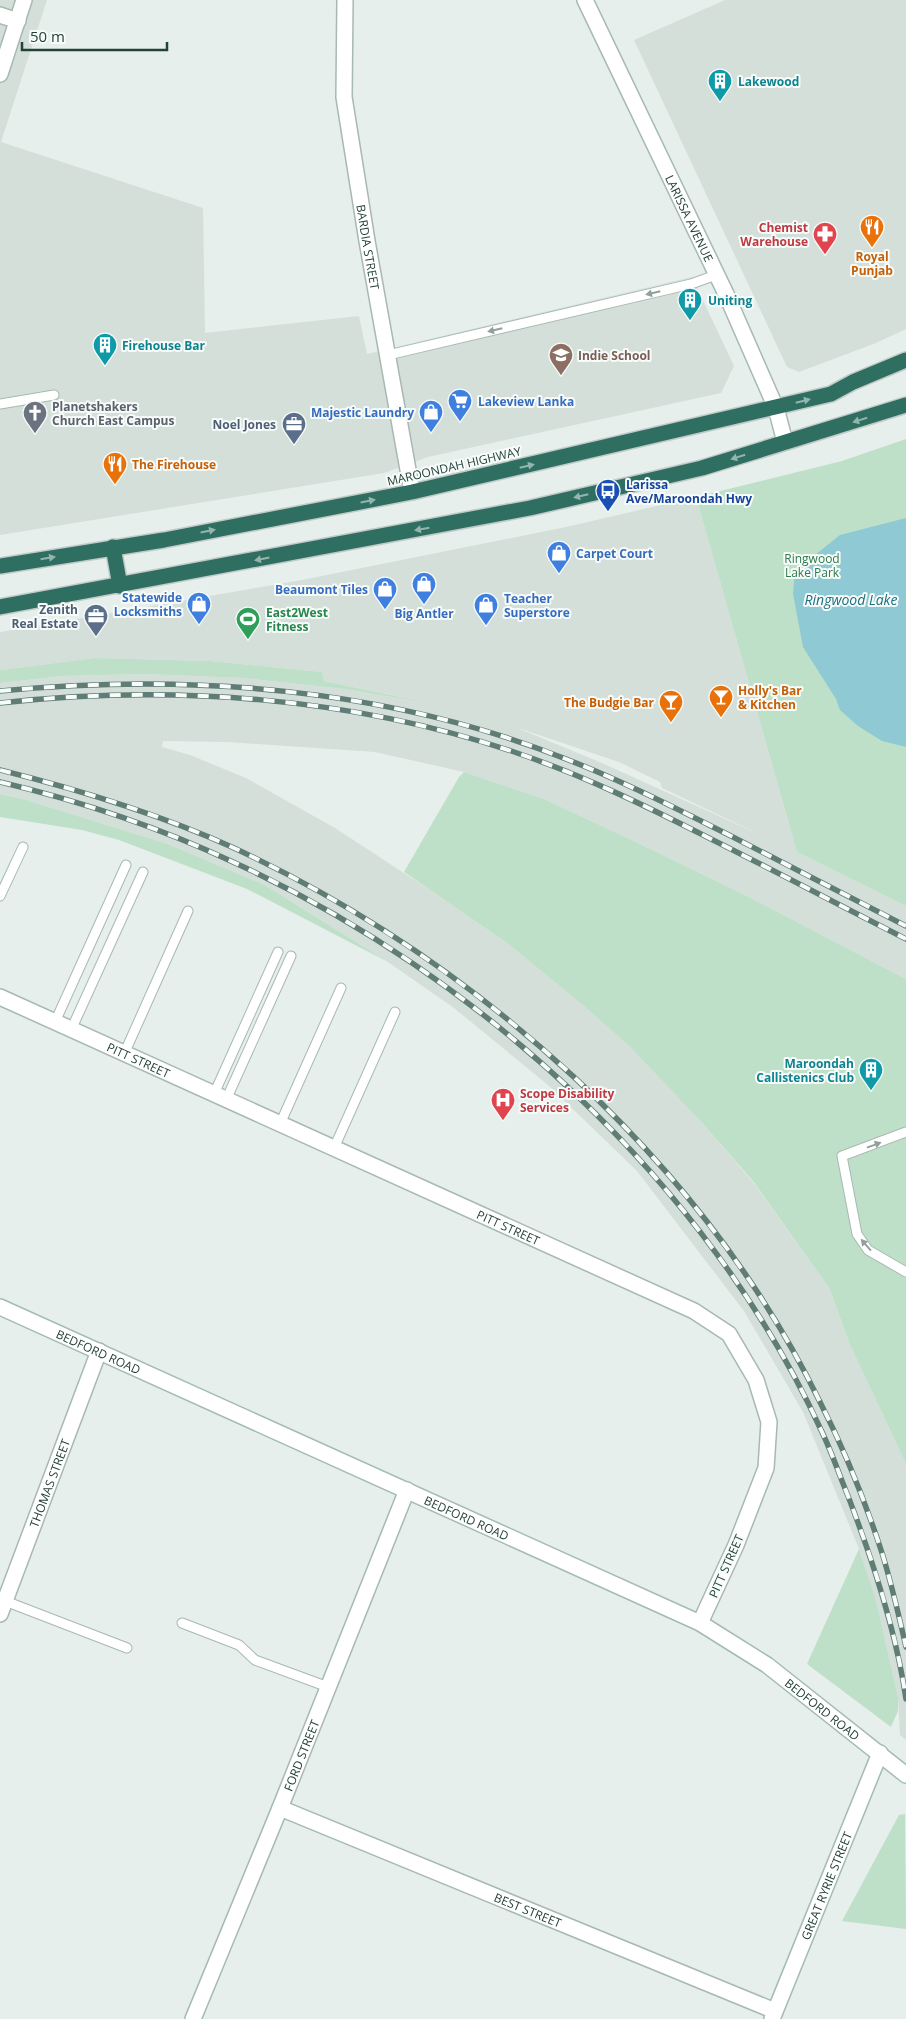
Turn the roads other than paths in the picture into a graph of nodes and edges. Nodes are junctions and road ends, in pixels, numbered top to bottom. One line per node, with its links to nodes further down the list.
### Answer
1 (24, 0): 5 (street)
2 (345, 0): 8 (street, BARDIA STREET)
3 (586, 0): 7 (street, LARISSA AVENUE)
4 (0, 15): 5 (street)
5 (18, 21): 6 (street)
6 (0, 74)
7 (716, 275): 8 (lane, one-way to 8); 13 (street, LARISSA AVENUE)
8 (388, 354): 15 (street, BARDIA STREET)
9 (906, 360): 13 (highway, MAROONDAH HIGHWAY, one-way to 9)
10 (54, 395): 11 (lane)
11 (0, 404)
12 (906, 406): 14 (highway, one-way to 14)
13 (776, 408): 14 (street, LARISSA AVENUE); 15 (highway, MAROONDAH HIGHWAY, one-way to 13)
14 (785, 442): 18 (highway, one-way to 18)
15 (412, 492): 16 (highway, MAROONDAH HIGHWAY, one-way to 15)
16 (113, 547): 17 (highway, MAROONDAH HIGHWAY, one-way to 16); 18 (highway)
17 (0, 566)
18 (120, 586): 19 (highway)
19 (0, 607)
20 (23, 847): 23 (lane)
21 (126, 865): 30 (lane)
22 (143, 872): 31 (lane)
23 (0, 896)
24 (188, 911): 32 (lane)
25 (278, 952): 33 (lane)
26 (291, 956): 33 (lane)
27 (341, 988): 34 (lane)
28 (0, 997): 30 (street, PITT STREET)
29 (395, 1012): 36 (lane)
30 (55, 1022): 31 (street, PITT STREET)
31 (71, 1030): 32 (street, PITT STREET)
32 (124, 1054): 33 (street, PITT STREET)
33 (220, 1097): 34 (street, PITT STREET)
34 (280, 1124): 36 (street, PITT STREET)
35 (906, 1132): 37 (lane, one-way to 35)
36 (334, 1148): 43 (street, PITT STREET)
37 (906, 1272)
38 (0, 1307): 39 (street, BEDFORD ROAD)
39 (99, 1351): 40 (street, BEDFORD ROAD); 41 (street, THOMAS STREET)
40 (407, 1490): 43 (street, BEDFORD ROAD); 45 (street, FORD STREET)
41 (2, 1607): 44 (lane)
42 (182, 1623): 45 (lane)
43 (700, 1623): 46 (street, BEDFORD ROAD)
44 (127, 1648)
45 (328, 1687): 48 (street, FORD STREET)
46 (880, 1753): 47 (street, BEDFORD ROAD); 49 (street, GREAT RYRIE STREET)
47 (906, 1775)
48 (280, 1808): 49 (street, BEST STREET); 50 (street, FORD STREET)
49 (774, 2015)
50 (193, 2019)

